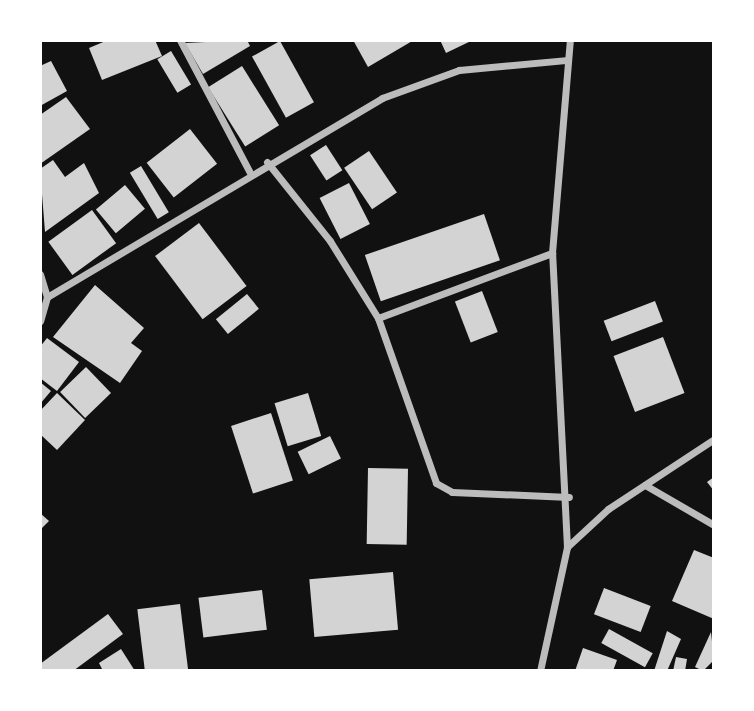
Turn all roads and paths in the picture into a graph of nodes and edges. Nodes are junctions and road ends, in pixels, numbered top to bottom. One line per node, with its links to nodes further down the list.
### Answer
1 (180, 40): 5 (street)
2 (570, 40): 3 (street)
3 (566, 60): 4 (street); 6 (street)
4 (267, 162): 5 (street); 9 (street)
5 (250, 173): 8 (street)
6 (552, 253): 9 (street); 13 (street)
7 (40, 274): 8 (street)
8 (47, 297): 10 (street)
9 (378, 318): 13 (street)
10 (40, 321)
11 (714, 439): 12 (street)
12 (645, 485): 14 (street); 15 (street)
13 (569, 497): 15 (street)
14 (714, 525)
15 (567, 547): 16 (street)
16 (540, 671)

